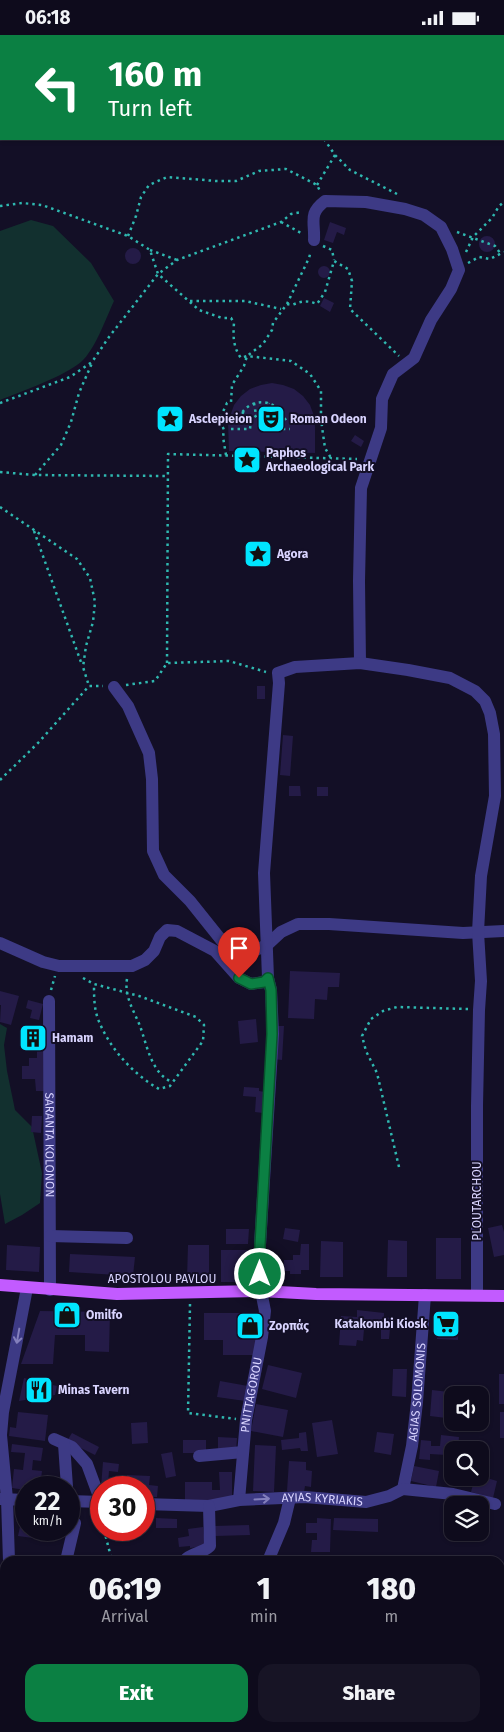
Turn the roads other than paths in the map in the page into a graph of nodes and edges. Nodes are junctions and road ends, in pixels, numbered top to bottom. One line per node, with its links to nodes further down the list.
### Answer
1 (314, 240): 2 (street)
2 (360, 663): 5 (street, PLOUTARCHOU); 7 (street, PNITTAGOROU)
3 (114, 687): 7 (street)
4 (504, 931): 5 (street)
5 (478, 932): 7 (street); 17 (street, PLOUTARCHOU)
6 (0, 943): 8 (street)
7 (267, 945): 8 (street, PNITTAGOROU)
8 (269, 984): 15 (street, PNITTAGOROU)
9 (49, 1001): 10 (street, SARANTA KOLONON)
10 (50, 1237): 11 (street); 14 (street, SARANTA KOLONON)
11 (127, 1238)
12 (0, 1285): 13 (main road, APOSTOLOU PAVLOU)
13 (27, 1287): 14 (main road, APOSTOLOU PAVLOU); 19 (street, one-way to 19)
14 (50, 1290): 15 (main road, APOSTOLOU PAVLOU)
15 (261, 1291): 16 (main road, APOSTOLOU PAVLOU); 20 (street, PNITTAGOROU)
16 (425, 1295): 17 (main road, APOSTOLOU PAVLOU); 24 (street, AGIAS SOLOMONIS)
17 (476, 1295): 18 (main road, APOSTOLOU PAVLOU)
18 (504, 1296)
19 (2, 1411): 26 (street)
20 (243, 1452): 21 (street); 27 (street, PNITTAGOROU)
21 (200, 1457)
22 (65, 1476): 23 (street)
23 (91, 1476)
24 (403, 1489): 25 (street, AYIAS KYRIAKIS); 29 (street, AYIAS KYRIAKIS)
25 (290, 1498): 27 (street, AYIAS KYRIAKIS, one-way to 25); 35 (street)
26 (3, 1499): 32 (street)
27 (239, 1500): 30 (street, AYIAS KYRIAKIS)
28 (155, 1504): 30 (street, AYIAS KYRIAKIS)
29 (495, 1504)
30 (209, 1506): 34 (street)
31 (71, 1541): 33 (street)
32 (9, 1556)
33 (67, 1556)
34 (189, 1556)
35 (270, 1556)

